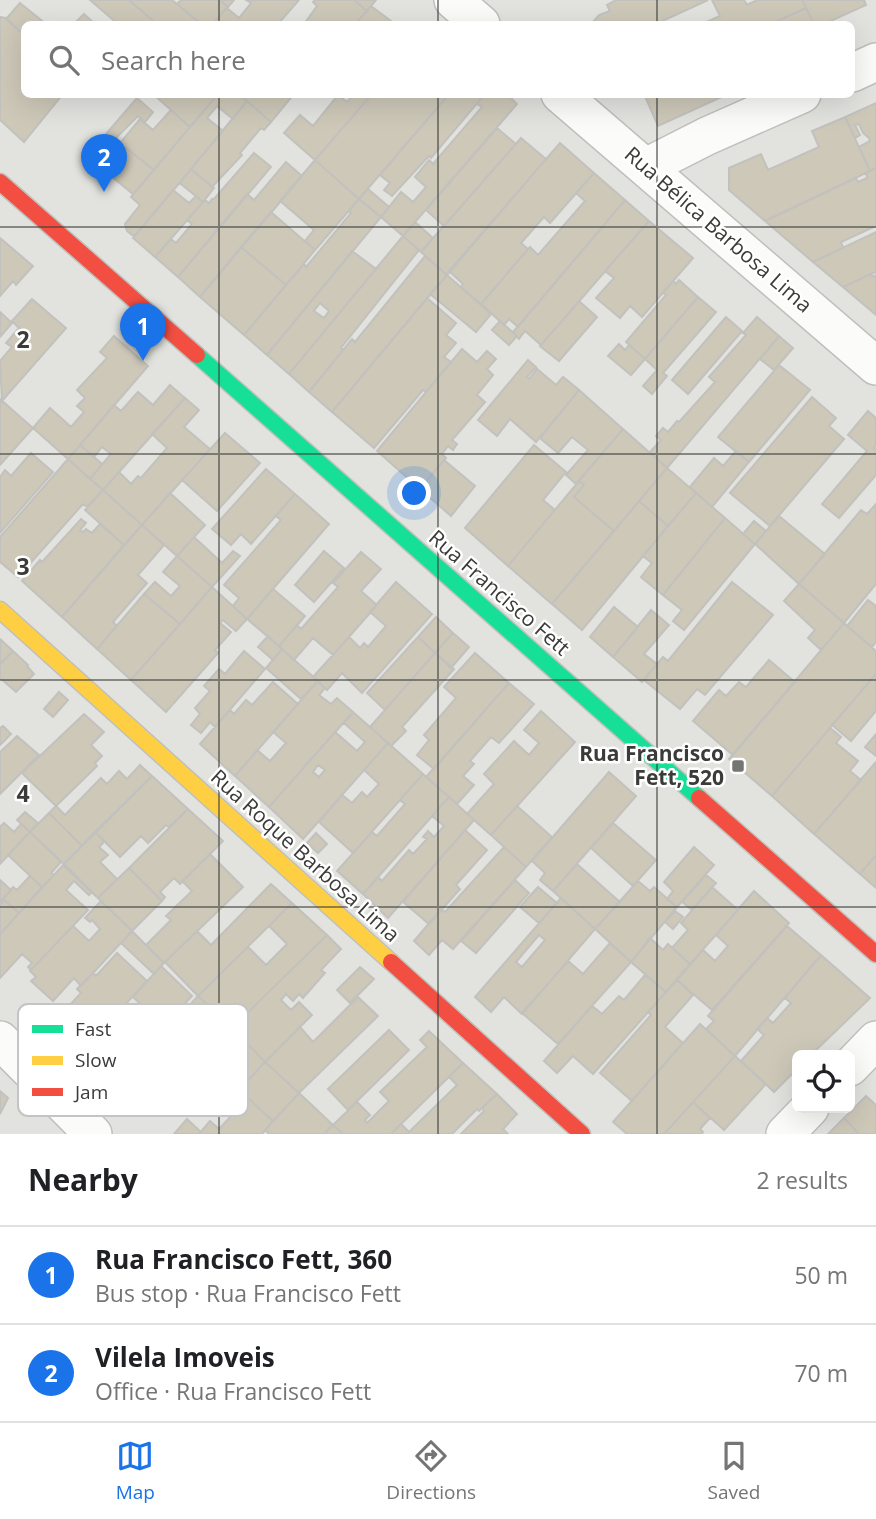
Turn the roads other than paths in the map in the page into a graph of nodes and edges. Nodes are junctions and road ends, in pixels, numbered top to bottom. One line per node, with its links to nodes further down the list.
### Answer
1 (453, 0): 2 (street)
2 (478, 21)
3 (876, 62): 4 (street)
4 (855, 72)
5 (565, 98): 7 (street, Rua Bélica Barbosa Lima)
6 (793, 98): 7 (street)
7 (646, 167): 9 (street, Rua Bélica Barbosa Lima)
8 (0, 182): 11 (main road, Rua Francisco Fett)
9 (876, 366)
10 (0, 610): 19 (main road, Rua Roque Barbosa Lima)
11 (876, 954)
12 (0, 1040): 14 (street)
13 (876, 1040): 15 (street)
14 (18, 1058)
15 (855, 1062)
16 (805, 1113): 20 (street)
17 (75, 1116): 18 (street)
18 (93, 1134)
19 (582, 1134)
20 (785, 1134)

